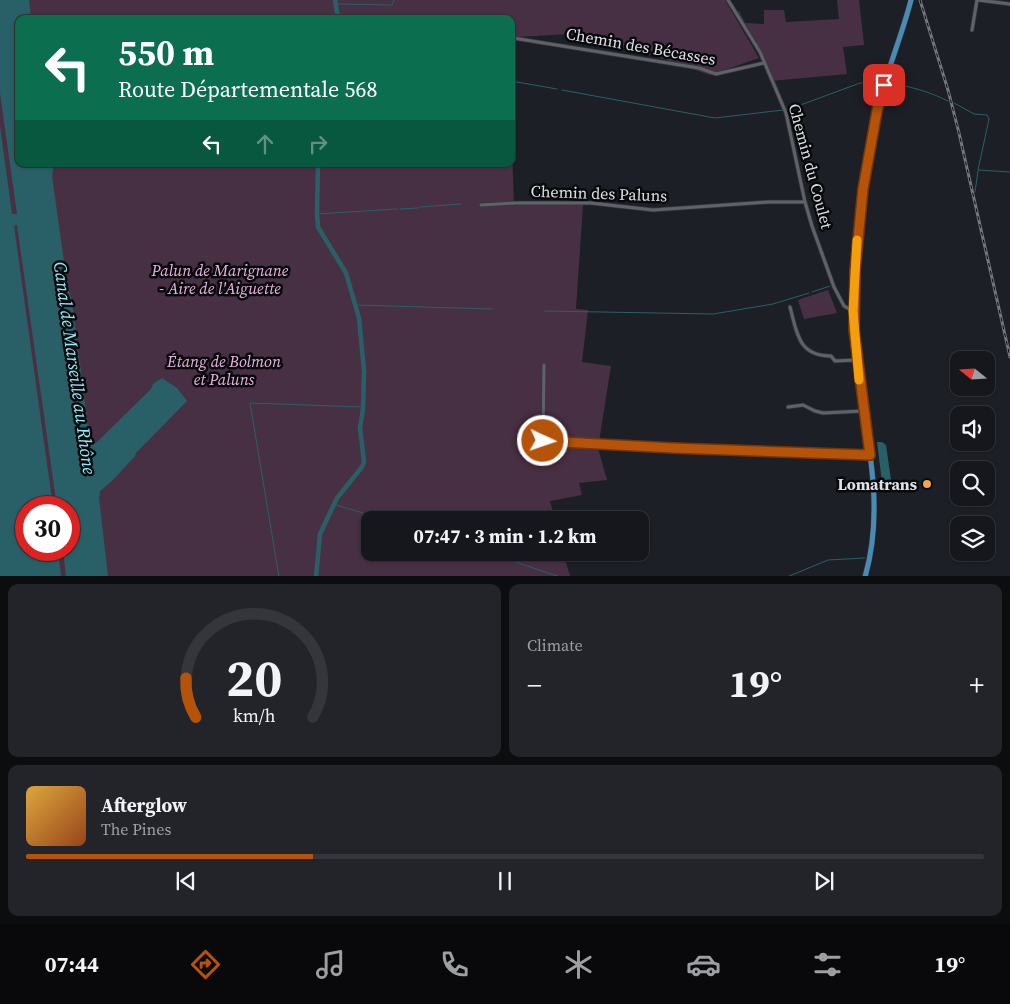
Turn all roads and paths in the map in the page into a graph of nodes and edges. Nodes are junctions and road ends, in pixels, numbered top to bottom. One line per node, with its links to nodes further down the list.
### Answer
1 (728, 0): 7 (street, Chemin du Coulet)
2 (912, 0): 11 (main road)
3 (978, 0): 4 (street); 5 (street)
4 (1010, 4)
5 (972, 30)
6 (515, 38): 7 (street, Chemin des Bécasses)
7 (764, 63): 8 (street, Chemin du Coulet)
8 (805, 202): 9 (street, Chemin des Paluns); 11 (street, Chemin du Coulet)
9 (482, 205)
10 (790, 307): 12 (street)
11 (853, 311): 12 (main road)
12 (857, 360): 15 (main road)
13 (544, 365): 16 (street)
14 (788, 407): 15 (street)
15 (863, 410): 16 (main road)
16 (870, 455): 17 (main road)
17 (865, 576)

